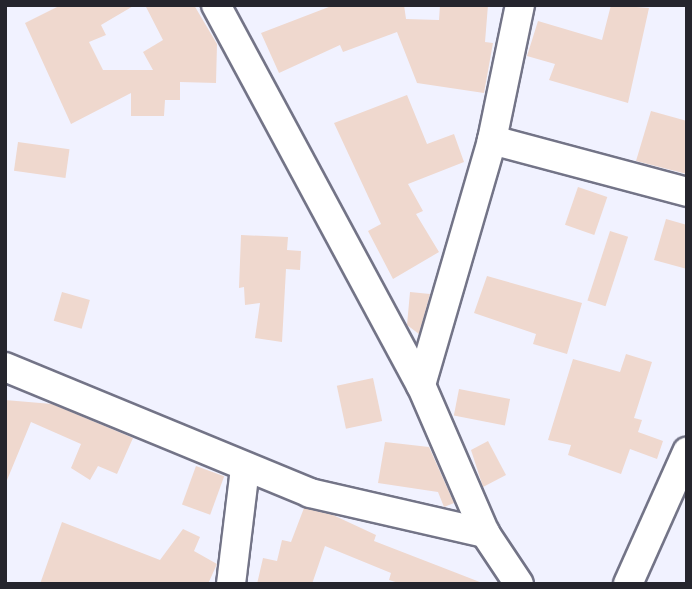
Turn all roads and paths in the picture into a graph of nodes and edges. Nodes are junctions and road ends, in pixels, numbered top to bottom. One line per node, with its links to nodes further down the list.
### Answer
1 (216, 5): 6 (street)
2 (520, 5): 3 (street)
3 (492, 140): 4 (street); 6 (street)
4 (687, 192)
5 (5, 367): 8 (street)
6 (421, 385): 9 (street)
7 (687, 452): 12 (street)
8 (245, 469): 9 (street); 10 (street)
9 (485, 533): 11 (street)
10 (232, 584)
11 (519, 584)
12 (628, 584)

